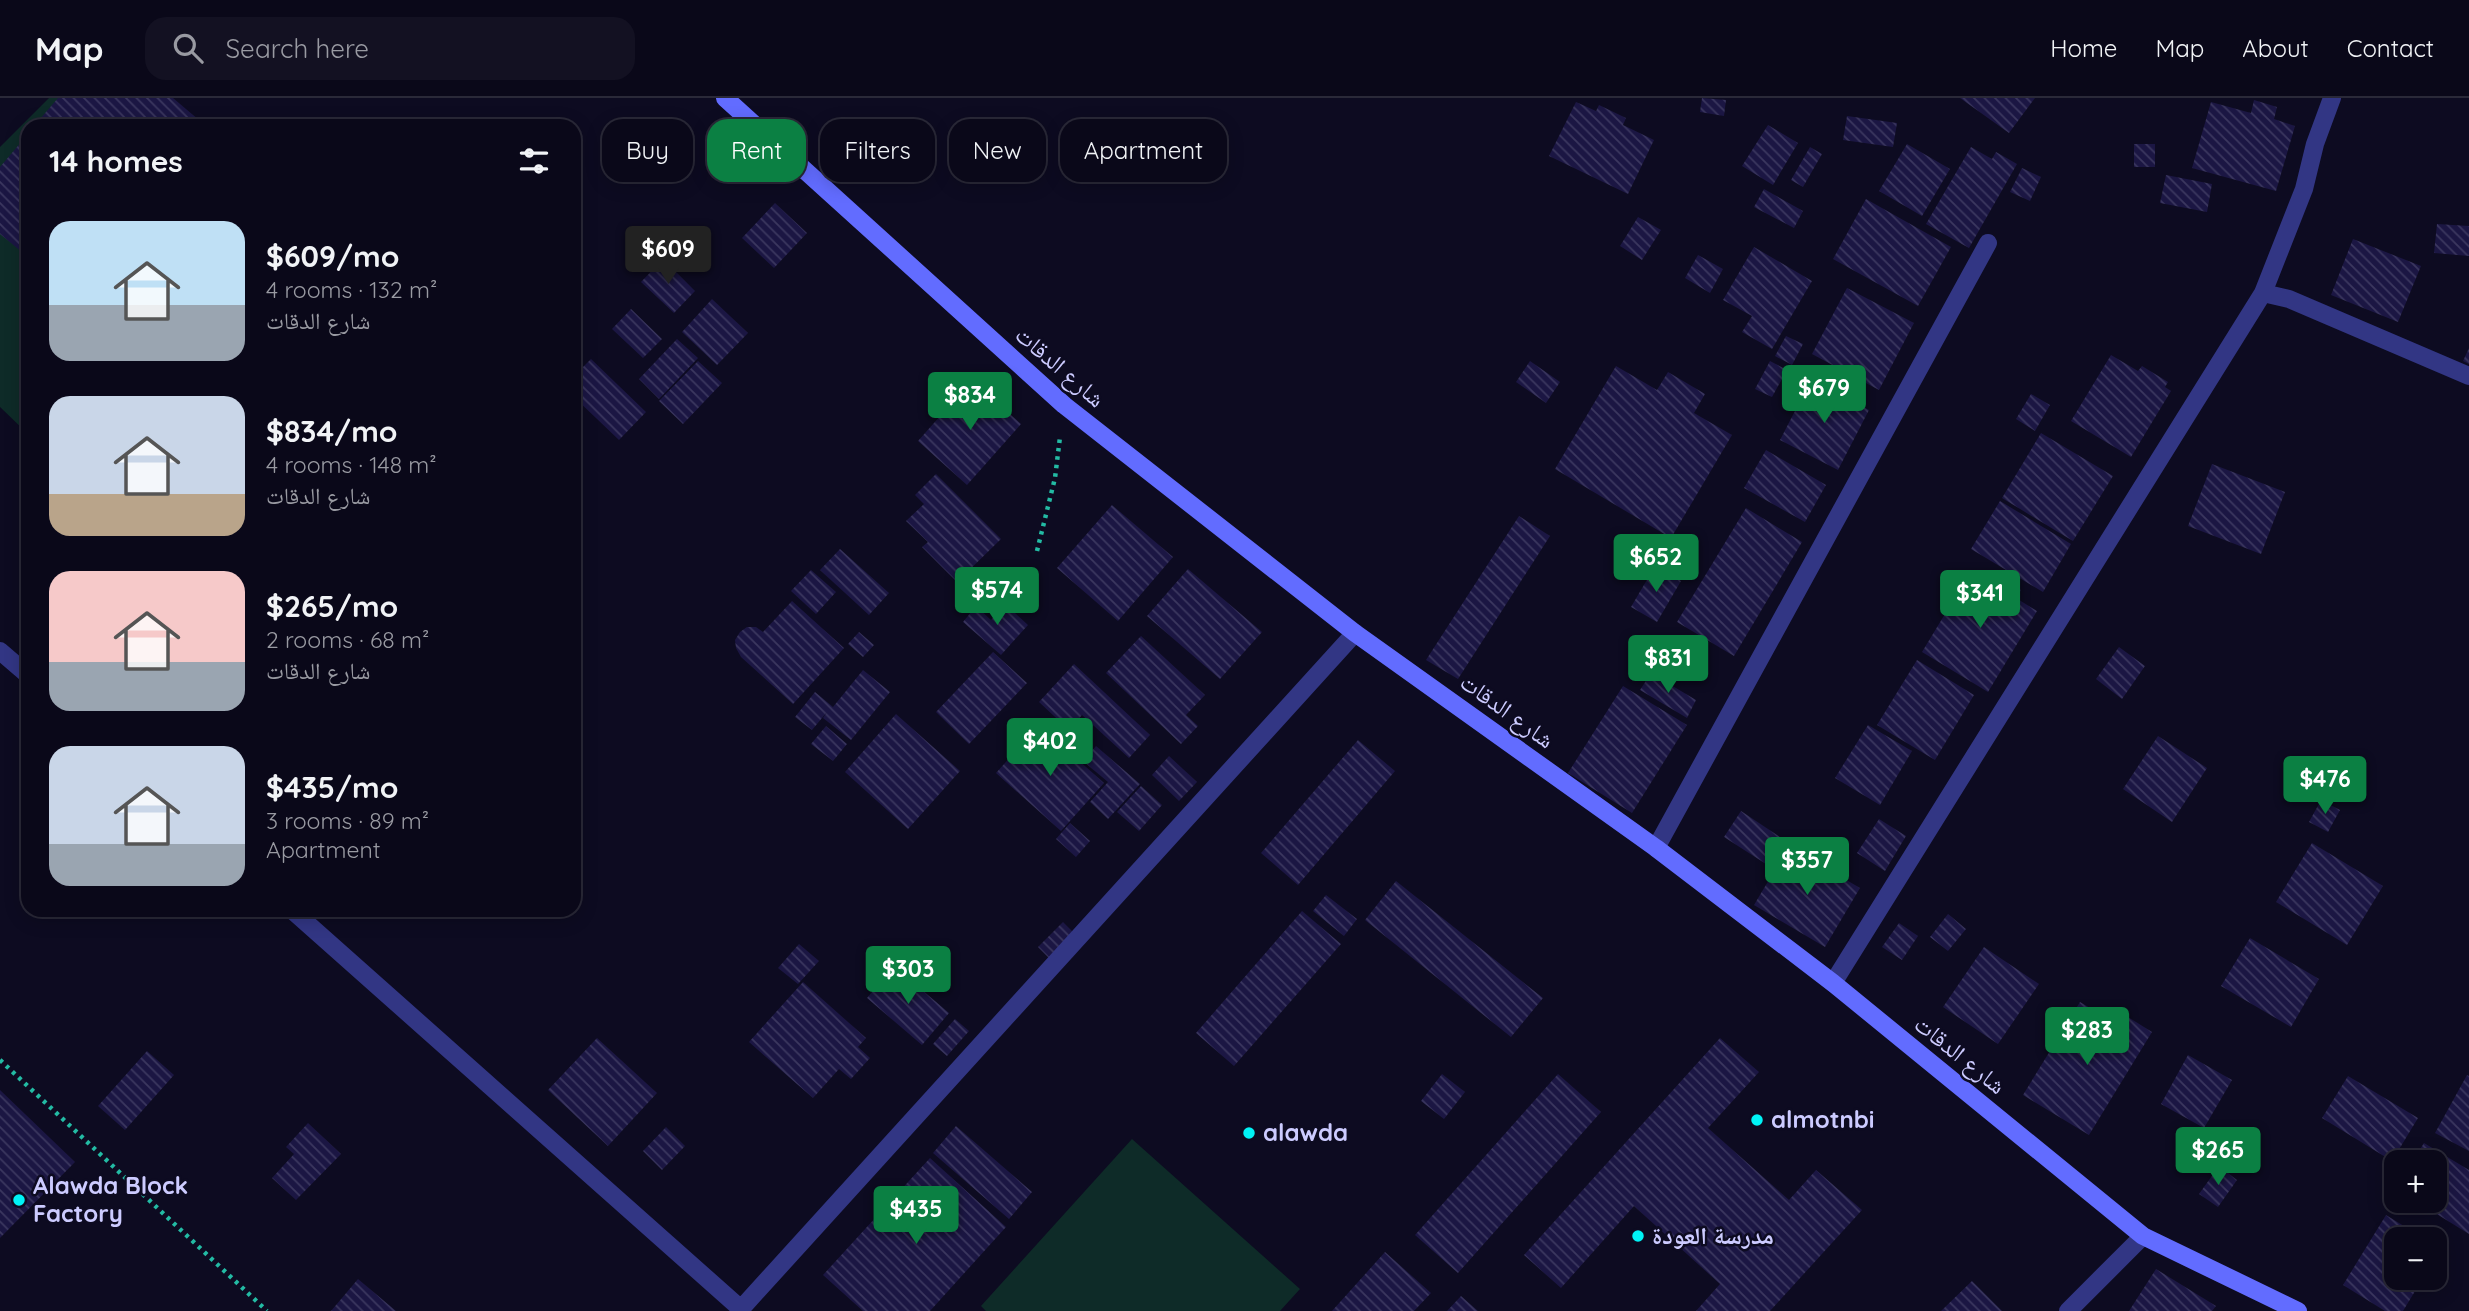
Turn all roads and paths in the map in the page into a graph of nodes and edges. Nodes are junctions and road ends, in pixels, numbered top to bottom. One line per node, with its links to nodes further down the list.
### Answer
1 (724, 98): 6 (street, شارع الدقات)
2 (2332, 98): 4 (street)
3 (1988, 243): 11 (street)
4 (2263, 293): 5 (street); 13 (street)
5 (2469, 376)
6 (1064, 405): 7 (path); 8 (street, شارع الدقات)
7 (1037, 551)
8 (1355, 633): 11 (street, شارع الدقات); 16 (street)
9 (0, 650): 10 (street)
10 (21, 670)
11 (1656, 848): 13 (street, شارع الدقات)
12 (300, 917): 16 (street)
13 (1833, 983): 15 (street, شارع الدقات)
14 (0, 1060): 17 (path)
15 (2143, 1236): 18 (street); 19 (street, شارع الدقات)
16 (740, 1310)
17 (267, 1311)
18 (2067, 1311)
19 (2298, 1311)

